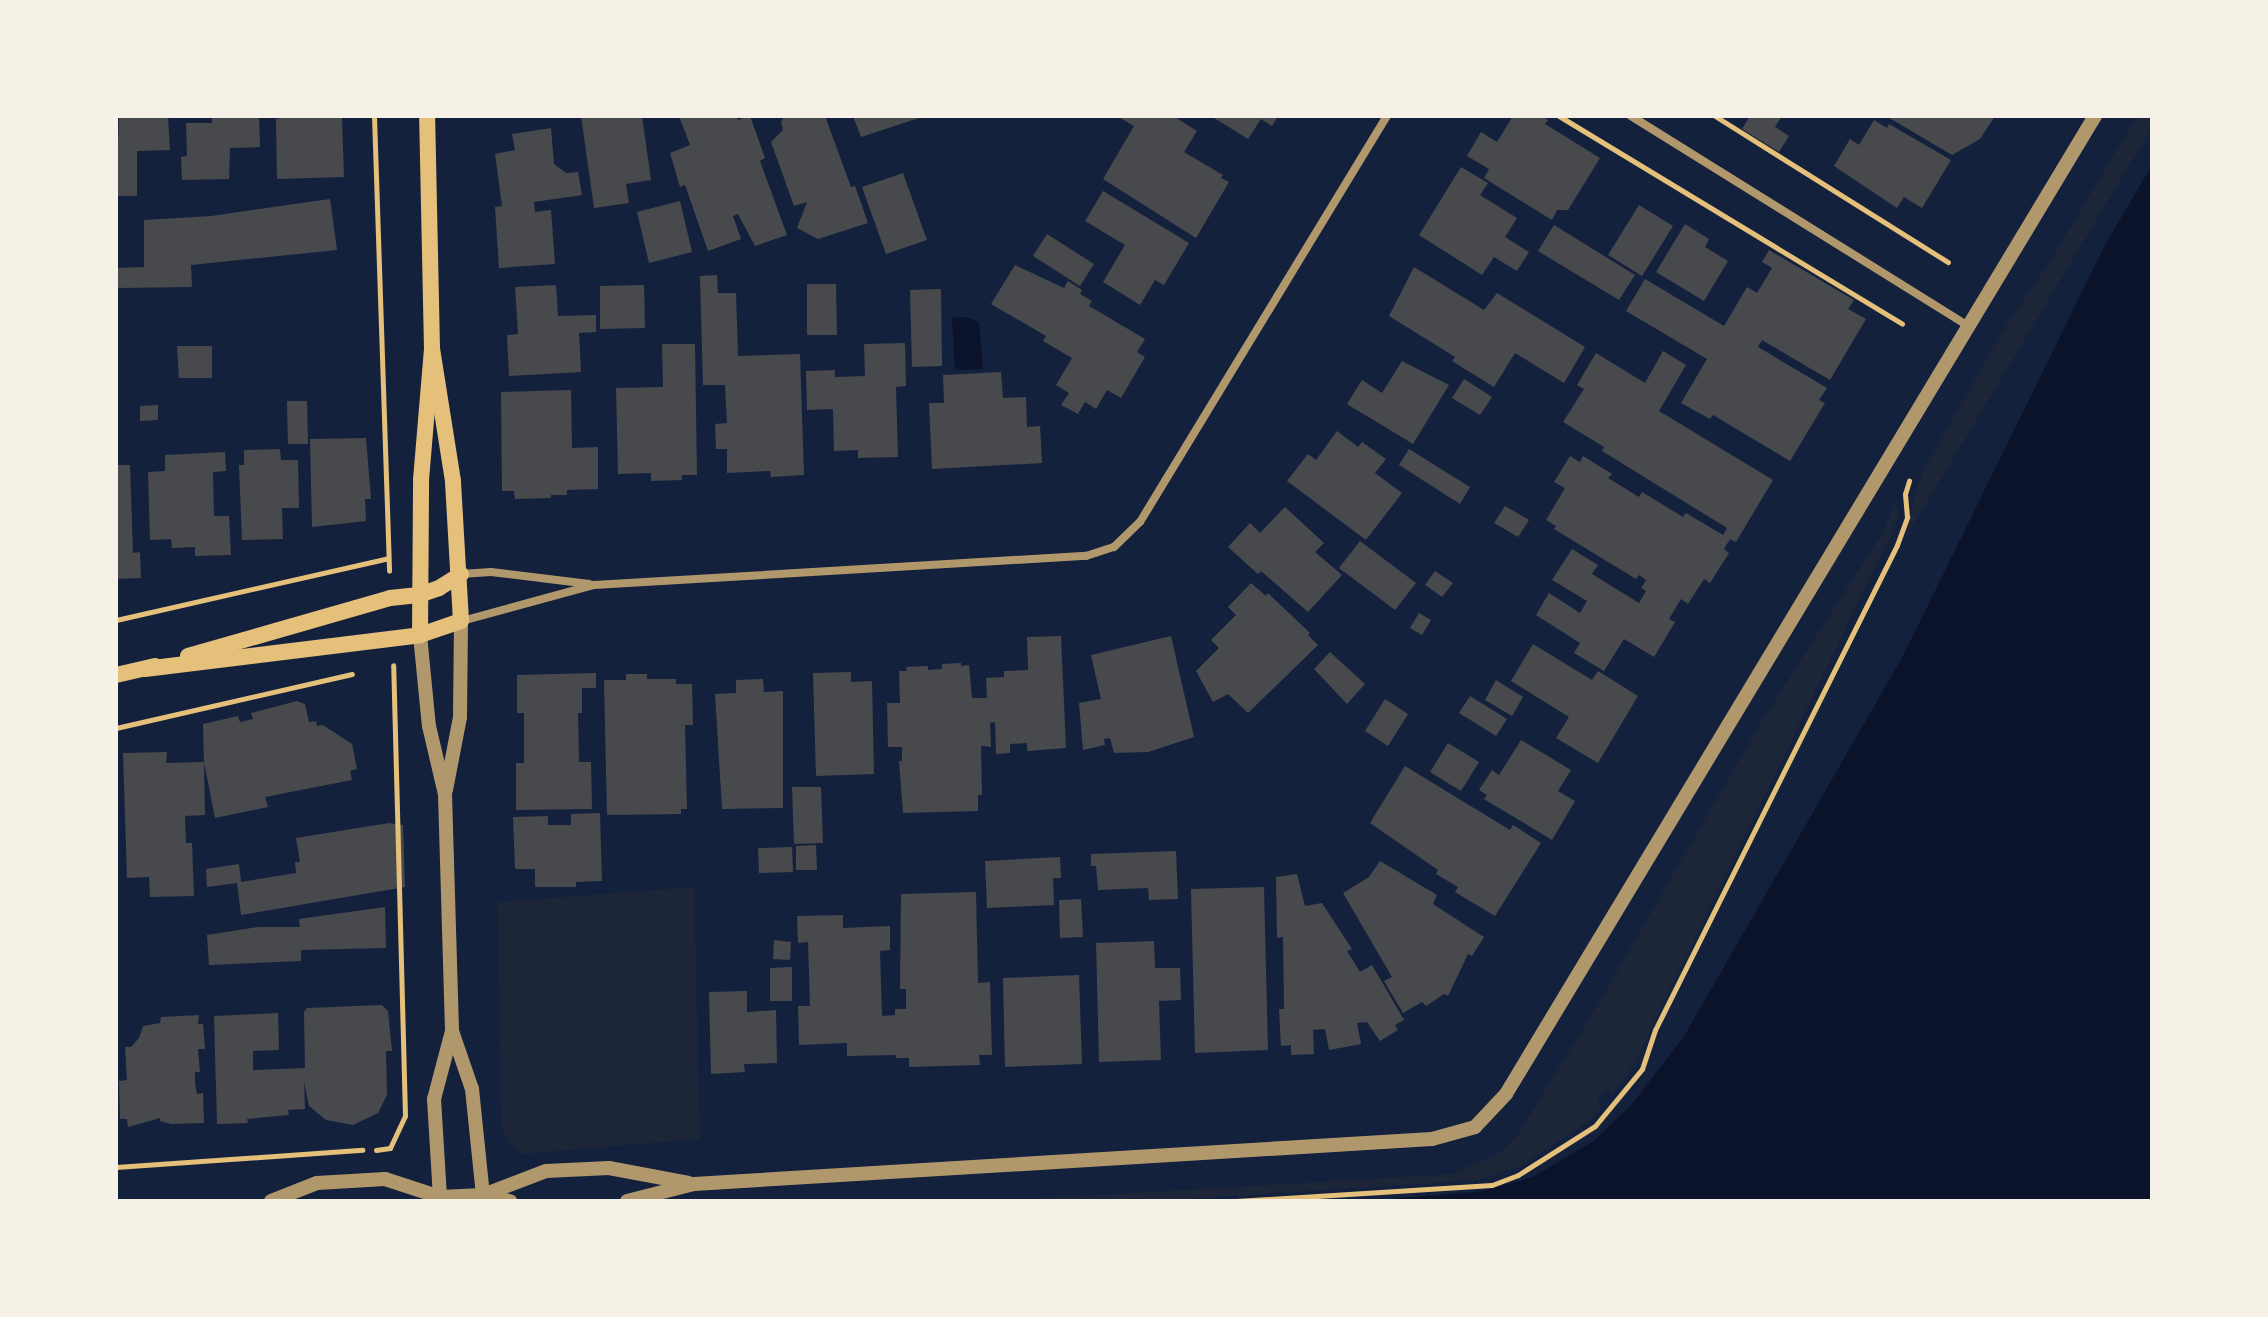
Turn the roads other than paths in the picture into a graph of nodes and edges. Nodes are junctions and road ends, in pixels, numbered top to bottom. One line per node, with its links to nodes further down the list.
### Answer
1 (427, 116): 6 (main road)
2 (1387, 116): 8 (street)
3 (1631, 116): 5 (street)
4 (2095, 116): 5 (street)
5 (1968, 326): 16 (street)
6 (432, 349): 7 (main road); 9 (main road)
7 (461, 574): 8 (street); 9 (main road); 10 (main road)
8 (594, 585): 10 (street)
9 (419, 595): 11 (main road); 12 (main road)
10 (461, 621): 11 (main road); 14 (street)
11 (420, 635): 12 (main road); 14 (street)
12 (145, 669): 13 (main road)
13 (116, 675)
14 (445, 794): 15 (street)
15 (452, 1031): 17 (street); 18 (street)
16 (694, 1184): 17 (street); 21 (street)
17 (483, 1195): 18 (street); 20 (street)
18 (436, 1199): 19 (street)
19 (271, 1201)
20 (510, 1201)
21 (627, 1201)

